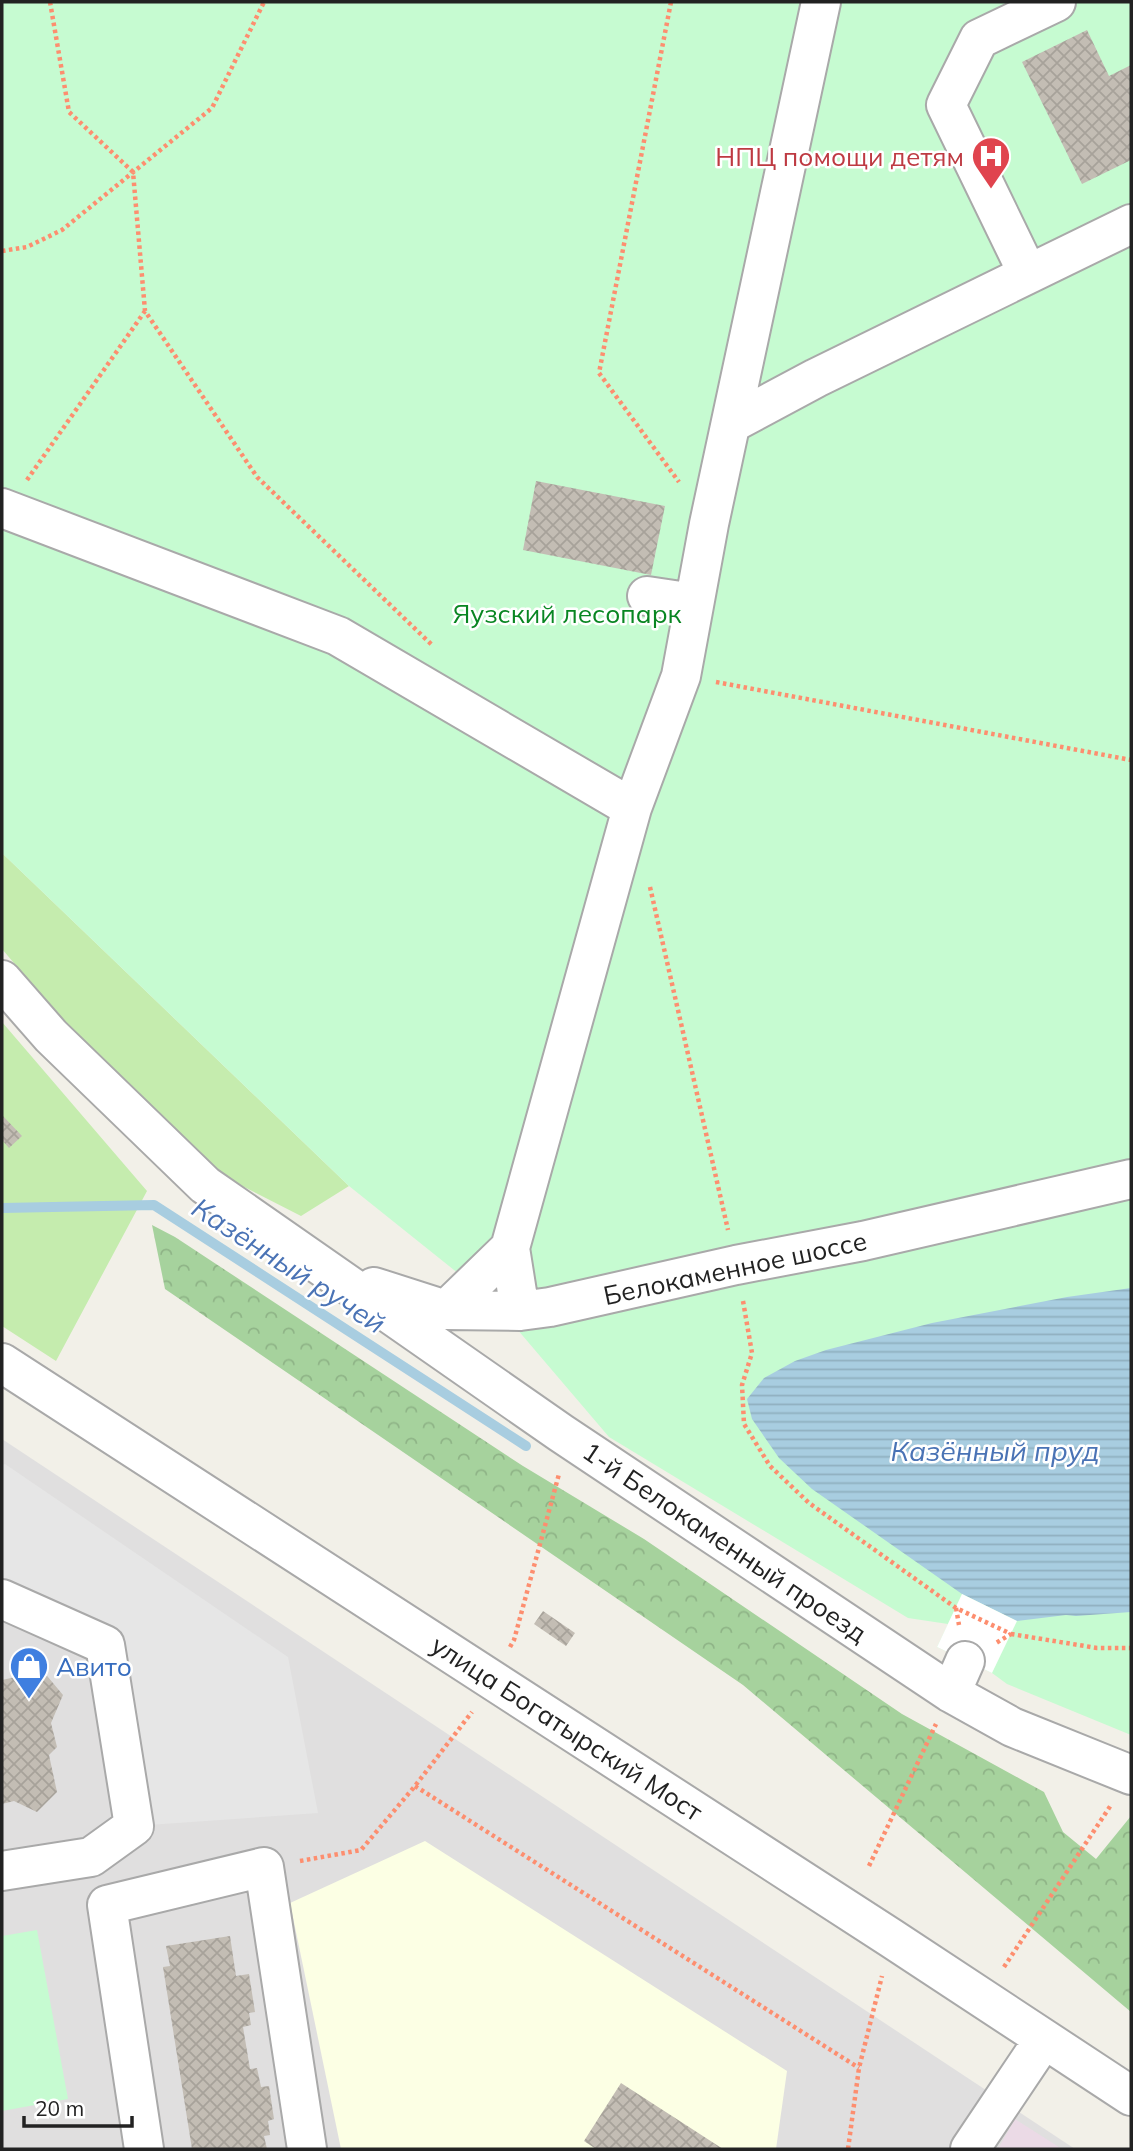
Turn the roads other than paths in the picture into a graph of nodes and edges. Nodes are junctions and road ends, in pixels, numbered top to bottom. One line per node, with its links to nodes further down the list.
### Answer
1 (821, 2): 5 (street)
2 (1056, 2): 4 (street)
3 (1131, 224): 4 (street)
4 (1028, 274): 5 (street)
5 (732, 423): 8 (street)
6 (4, 508): 9 (street)
7 (647, 596): 8 (street)
8 (694, 603): 9 (street)
9 (632, 808): 12 (street)
10 (2, 980): 13 (street)
11 (1131, 1179): 15 (street, Белокаменное шоссе)
12 (510, 1248): 14 (street); 15 (street)
13 (339, 1276): 14 (street, Белокаменное шоссе); 18 (street, 1-й Белокаменный проезд)
14 (446, 1310): 15 (street, Белокаменное шоссе)
15 (520, 1311)
16 (2, 1363): 22 (street, улица Богатырский Мост)
17 (2, 1599): 19 (street)
18 (1124, 1786)
19 (91, 1857): 20 (street); 21 (street)
20 (2, 1871)
21 (107, 1905): 24 (street); 25 (street)
22 (1044, 2039): 23 (street, улица Богатырский Мост); 26 (street)
23 (1131, 2096)
24 (144, 2149)
25 (307, 2149)
26 (970, 2149)

